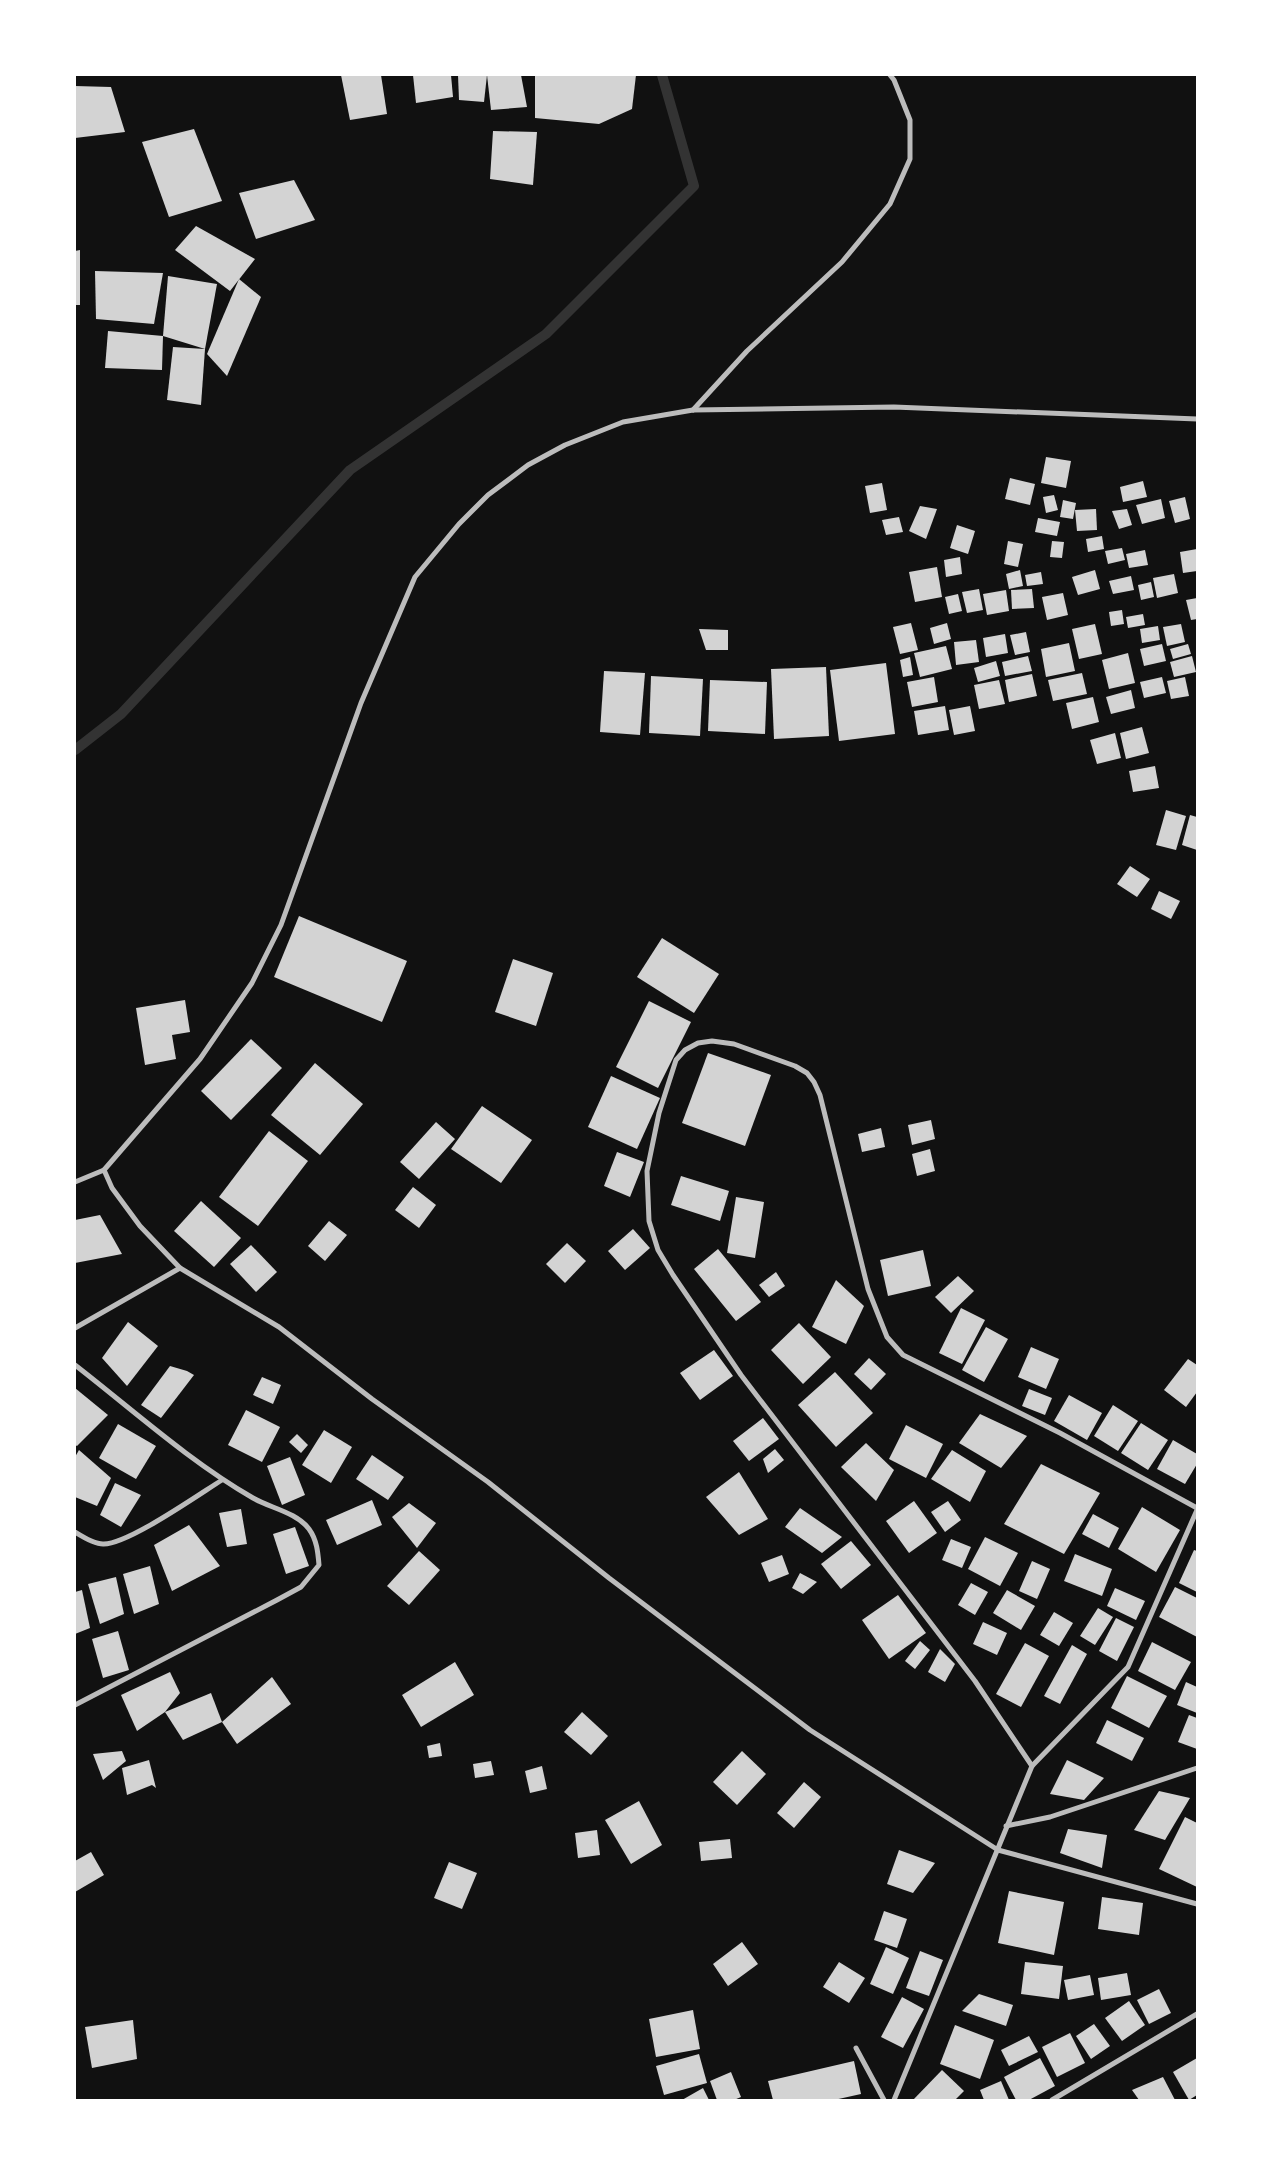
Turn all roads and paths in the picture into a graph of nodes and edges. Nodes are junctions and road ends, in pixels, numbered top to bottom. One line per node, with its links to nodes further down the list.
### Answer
1 (890, 75): 2 (street)
2 (693, 410): 3 (street); 4 (street)
3 (1197, 419)
4 (104, 1170): 5 (street); 6 (street)
5 (75, 1182)
6 (180, 1268): 7 (street); 16 (street)
7 (75, 1328)
8 (75, 1365): 9 (street)
9 (222, 1480): 11 (street); 12 (street)
10 (1197, 1509): 13 (street); 13 (street)
11 (75, 1532)
12 (75, 1706)
13 (1032, 1766): 15 (street)
14 (1197, 1768): 15 (street)
15 (1006, 1826): 16 (street)
16 (998, 1850): 17 (street); 21 (street)
17 (1197, 1904)
18 (1197, 2014): 22 (street)
19 (856, 2048): 20 (street)
20 (884, 2100)
21 (894, 2100)
22 (1052, 2100)

